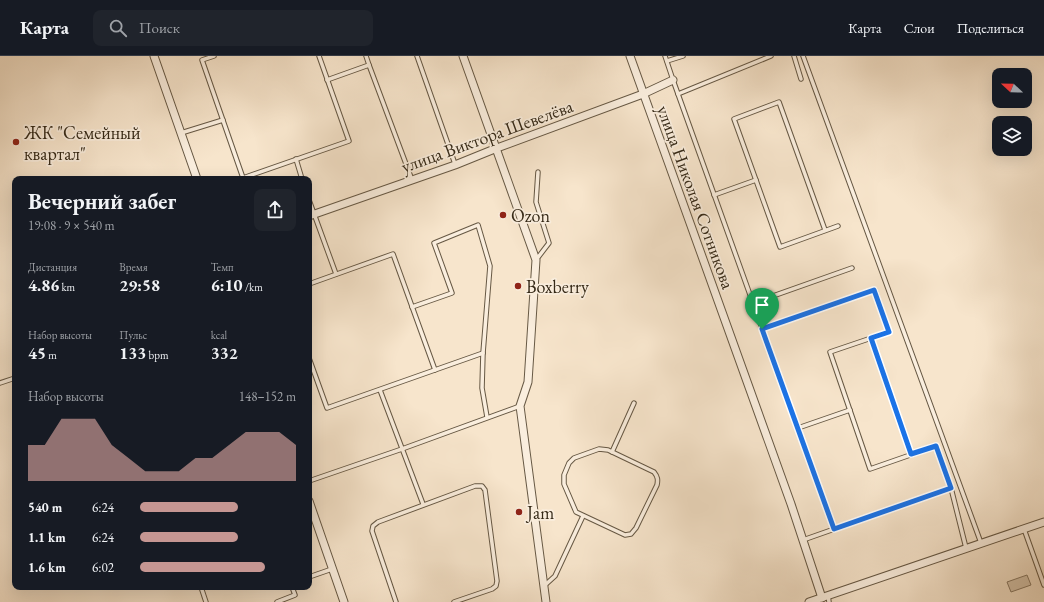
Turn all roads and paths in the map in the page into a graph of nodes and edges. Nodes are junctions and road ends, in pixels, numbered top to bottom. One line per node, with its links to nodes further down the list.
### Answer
1 (154, 56): 21 (street)
2 (214, 56): 20 (lane)
3 (319, 56): 16 (lane)
4 (366, 56): 14 (lane)
5 (417, 56): 24 (lane)
6 (463, 56): 22 (street)
7 (630, 56): 18 (street, улица Николая Сотникова)
8 (666, 56): 13 (lane)
9 (683, 56): 13 (lane)
10 (772, 56): 19 (lane)
11 (794, 56): 15 (lane)
12 (803, 56): 68 (lane)
13 (667, 62): 17 (lane)
14 (369, 65): 16 (lane); 30 (lane)
15 (801, 79)
16 (327, 80): 23 (lane)
17 (673, 80): 18 (street, улица Виктора Шевелёва); 19 (lane)
18 (643, 94): 22 (street, улица Виктора Шевелёва); 67 (street, улица Николая Сотникова)
19 (678, 94): 32 (lane)
20 (223, 120): 21 (lane); 27 (lane)
21 (182, 133): 26 (street)
22 (497, 148): 24 (street, улица Виктора Шевелёва); 37 (street)
23 (296, 159): 28 (lane); 29 (lane)
24 (455, 165): 30 (street, улица Виктора Шевелёва)
25 (538, 172): 37 (lane)
26 (196, 176)
27 (242, 176)
28 (249, 176)
29 (301, 176)
30 (412, 180): 33 (street, улица Виктора Шевелёва)
31 (756, 180): 32 (lane); 36 (lane); 36 (lane)
32 (714, 195): 41 (lane)
33 (312, 215)
34 (312, 217): 39 (lane)
35 (838, 226): 36 (lane)
36 (826, 230)
37 (536, 260): 52 (street)
38 (852, 268): 41 (lane)
39 (336, 274): 40 (lane); 42 (lane)
40 (312, 283)
41 (753, 303): 43 (lane)
42 (412, 307): 45 (lane); 47 (lane)
43 (762, 329): 44 (lane); 55 (lane)
44 (871, 338): 53 (lane); 58 (lane)
45 (483, 353): 47 (lane); 54 (lane)
46 (312, 366): 50 (lane)
47 (435, 370): 50 (lane)
48 (12, 379): 49 (lane)
49 (0, 383)
50 (380, 390): 56 (lane)
51 (634, 403): 57 (lane)
52 (520, 406): 54 (lane); 73 (street)
53 (850, 410): 55 (lane); 58 (lane)
54 (487, 418): 56 (lane)
55 (798, 428): 65 (lane)
56 (402, 449): 59 (lane); 61 (lane)
57 (612, 452): 63 (lane); 63 (lane)
58 (911, 454): 60 (lane)
59 (312, 480)
60 (951, 488): 65 (lane); 69 (lane)
61 (423, 504): 80 (lane); 81 (lane)
62 (312, 514): 70 (street)
63 (583, 516): 73 (lane)
64 (1044, 522): 66 (street)
65 (834, 529): 67 (lane)
66 (1024, 529): 68 (street); 72 (lane)
67 (803, 540): 76 (street, улица Николая Сотникова)
68 (981, 543): 69 (street)
69 (966, 548): 76 (street)
70 (332, 568): 71 (lane); 79 (street)
71 (312, 576)
72 (1044, 585)
73 (544, 586): 82 (street)
74 (202, 590): 77 (lane)
75 (293, 590): 78 (lane)
76 (826, 598): 83 (street)
77 (206, 602)
78 (277, 602)
79 (344, 602)
80 (396, 602)
81 (455, 602)
82 (546, 602)
83 (809, 602)

